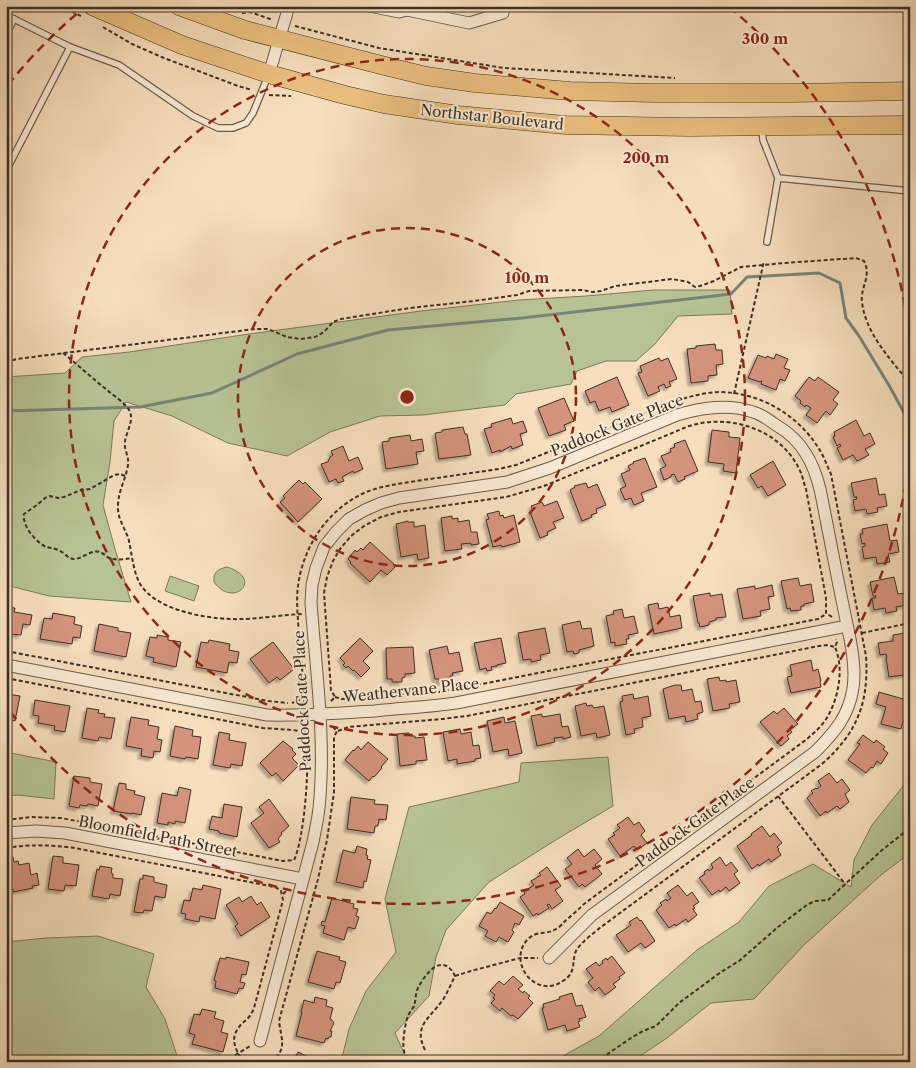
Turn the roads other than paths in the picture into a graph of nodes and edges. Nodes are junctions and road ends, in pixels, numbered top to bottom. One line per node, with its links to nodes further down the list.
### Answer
1 (92, 6): 12 (main road, Northstar Boulevard)
2 (179, 6): 9 (main road)
3 (289, 6): 9 (street)
4 (368, 6): 5 (street)
5 (405, 8): 6 (street)
6 (503, 13)
7 (6, 15): 8 (lane)
8 (14, 19): 10 (lane); 11 (lane)
9 (282, 31): 12 (street); 13 (main road)
10 (6, 35)
11 (70, 46): 12 (lane); 16 (lane)
12 (269, 74): 15 (main road, Northstar Boulevard)
13 (910, 91)
14 (910, 125): 15 (main road, Northstar Boulevard)
15 (762, 127): 17 (lane)
16 (6, 171)
17 (778, 178): 18 (lane); 19 (lane)
18 (910, 191)
19 (767, 242)
20 (847, 626): 22 (street, Weathervane Place); 22 (street, Paddock Gate Place); 25 (street, Paddock Gate Place)
21 (6, 665): 22 (street, Weathervane Place)
22 (320, 715): 24 (street, Paddock Gate Place)
23 (6, 833): 24 (street, Bloomfield Path Street)
24 (303, 879): 26 (street, Paddock Gate Place)
25 (549, 958)
26 (260, 1041)

